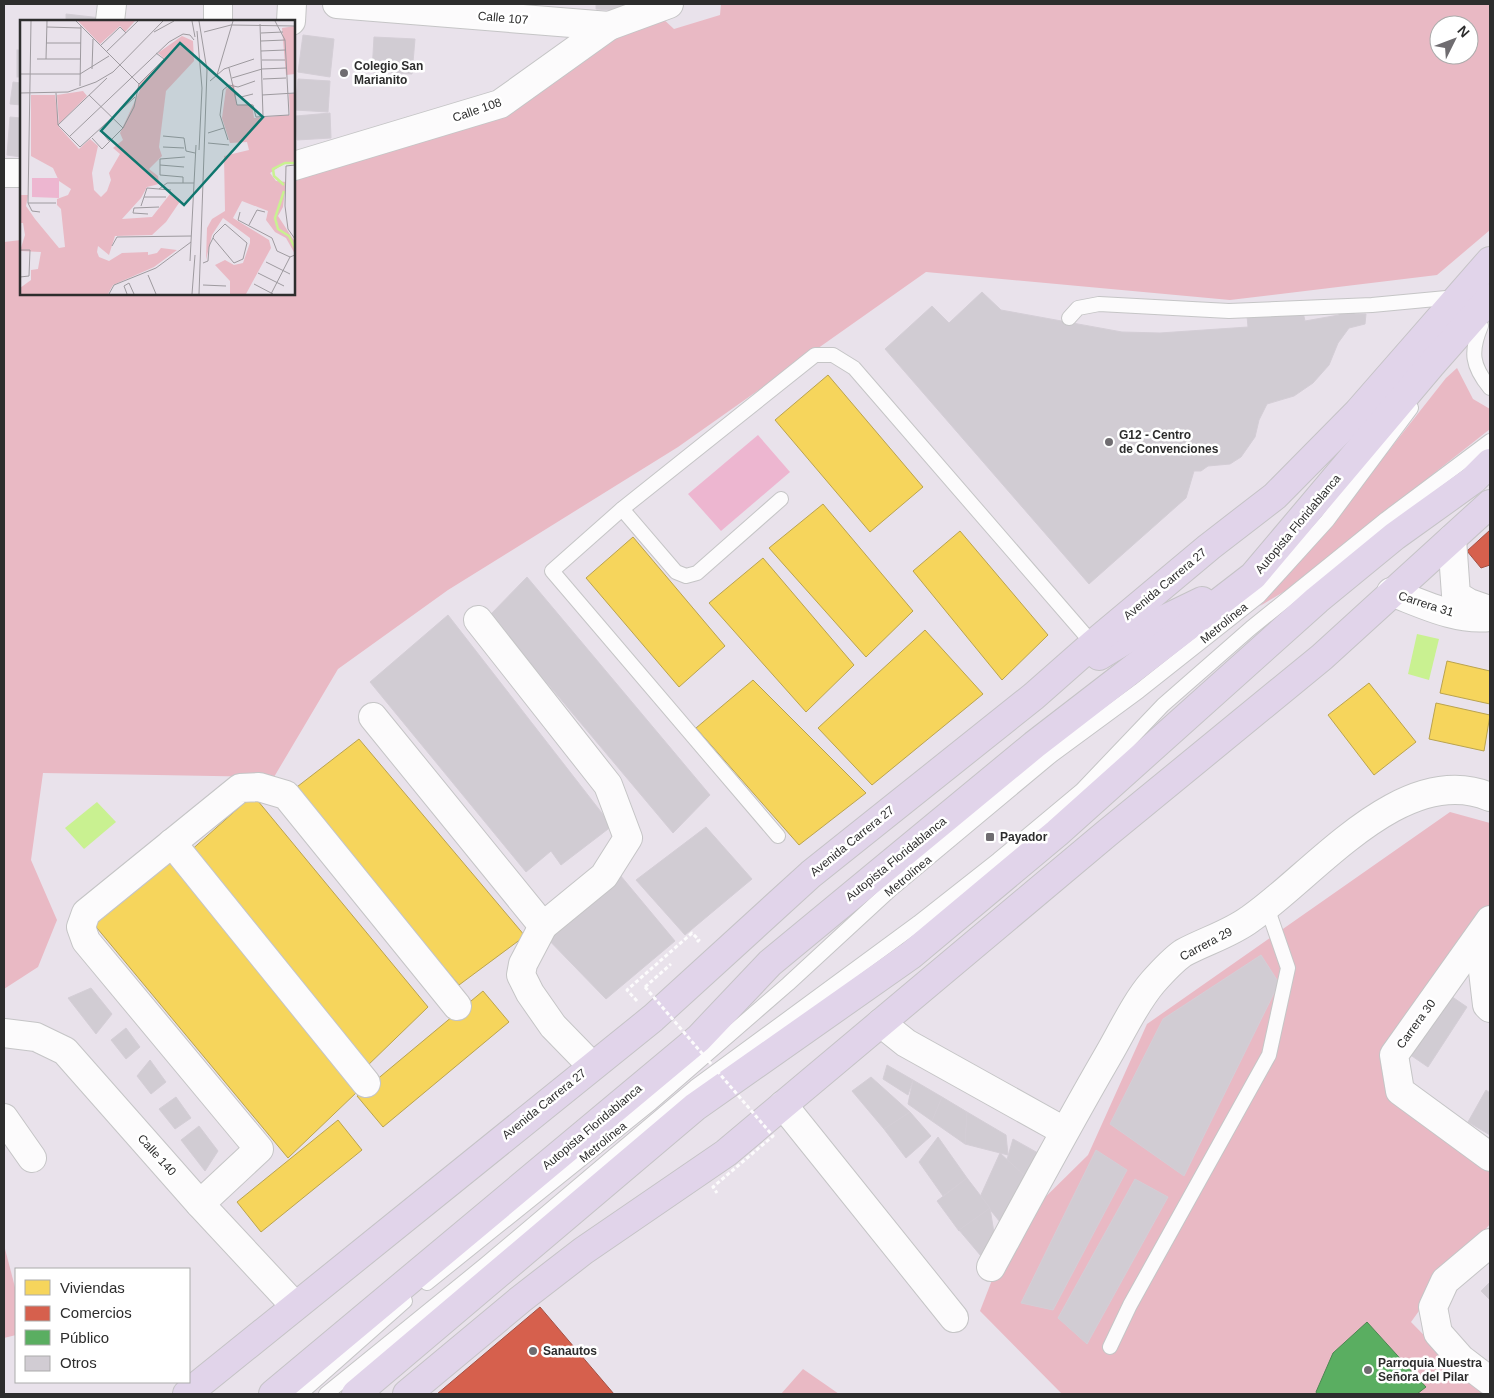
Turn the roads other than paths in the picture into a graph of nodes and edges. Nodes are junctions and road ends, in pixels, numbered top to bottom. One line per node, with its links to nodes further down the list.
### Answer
1 (112, 4): 6 (street)
2 (218, 4): 7 (street)
3 (292, 4): 8 (street)
4 (338, 4): 9 (street, Calle 107)
5 (669, 4): 9 (street, Calle 108)
6 (110, 20)
7 (218, 20)
8 (291, 20)
9 (609, 26): 10 (street, Calle 108)
10 (295, 166)
11 (4, 173): 12 (street)
12 (20, 173)
13 (1490, 261): 14 (highway, Avenida Carrera 27)
14 (1458, 297): 16 (lane); 30 (highway, Avenida Carrera 27)
15 (1490, 298): 25 (highway, Autopista Floridablanca)
16 (1069, 318)
17 (1486, 322): 18 (lane); 61 (lane, Metrolínea)
18 (1490, 388)
19 (1490, 441): 62 (lane, Metrolínea)
20 (1490, 463): 33 (highway)
21 (780, 499): 23 (lane)
22 (1490, 504): 24 (highway)
23 (622, 510): 30 (lane); 36 (lane)
24 (1452, 539): 26 (highway); 27 (street, Carrera 31)
25 (1253, 576): 31 (highway); 60 (highway, Autopista Floridablanca)
26 (1391, 592): 28 (street, Carrera 31); 35 (highway)
27 (1490, 610)
28 (1490, 616)
29 (478, 620): 39 (street)
30 (1093, 644): 31 (highway, Avenida Carrera 27)
31 (1034, 696): 45 (highway, Avenida Carrera 27)
32 (373, 717): 39 (street)
33 (1151, 748): 35 (highway); 63 (highway)
34 (1490, 797): 38 (street, Carrera 29)
35 (1106, 834): 43 (highway)
36 (778, 836)
37 (172, 843): 41 (street); 46 (street); 52 (street)
38 (1267, 907): 49 (street, Carrera 29); 57 (lane)
39 (543, 926): 45 (street)
40 (1485, 928): 42 (street); 50 (street, Carrera 30)
41 (457, 1006)
42 (1490, 1008)
43 (881, 1023): 47 (highway); 49 (street)
44 (4, 1033): 52 (street, Calle 140)
45 (591, 1065): 55 (highway, Avenida Carrera 27)
46 (366, 1083)
47 (783, 1105): 56 (street); 64 (highway)
48 (4, 1118): 51 (street)
49 (1064, 1131): 54 (street, Carrera 29)
50 (1490, 1157)
51 (32, 1158)
52 (200, 1204): 55 (street, Calle 140)
53 (1490, 1243): 58 (street)
54 (991, 1267)
55 (295, 1306): 59 (highway, Avenida Carrera 27)
56 (954, 1318)
57 (1110, 1347)
58 (1490, 1381)
59 (187, 1394)
60 (273, 1394)
61 (300, 1394)
62 (326, 1394)
63 (356, 1394)
64 (407, 1394)

